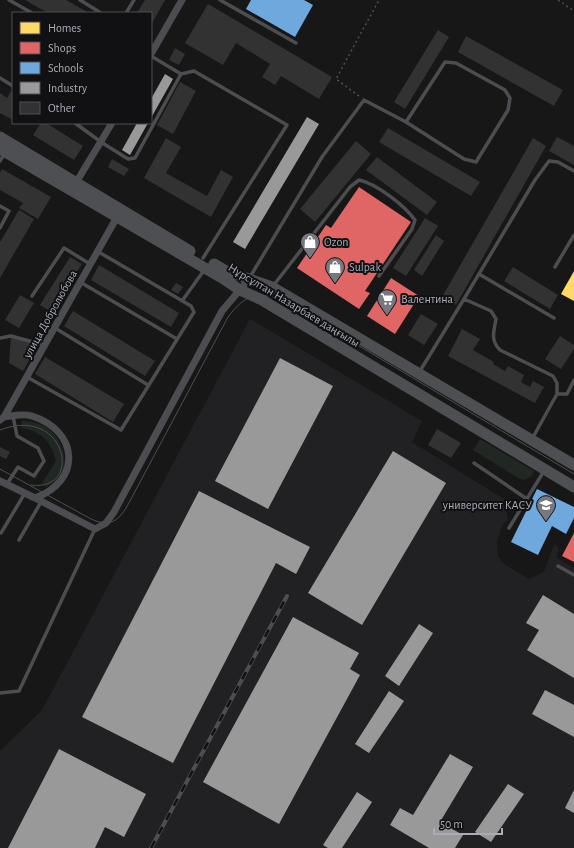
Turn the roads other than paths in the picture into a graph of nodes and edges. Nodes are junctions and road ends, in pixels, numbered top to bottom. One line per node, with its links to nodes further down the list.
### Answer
1 (9, 0): 6 (lane)
2 (80, 0): 7 (lane)
3 (134, 0): 8 (lane)
4 (182, 0): 10 (street)
5 (220, 0): 9 (lane)
6 (30, 12)
7 (99, 12)
8 (127, 12)
9 (296, 43)
10 (152, 53)
11 (152, 56): 12 (lane)
12 (181, 74): 19 (lane); 28 (lane)
13 (0, 78): 14 (lane)
14 (12, 85)
15 (406, 122): 15 (lane); 33 (lane)
16 (76, 124): 19 (lane)
17 (111, 124): 19 (street)
18 (0, 137): 22 (main road, Нұрсұлтан Назарбаев даңғылы)
19 (101, 142): 22 (street)
20 (2, 154): 22 (main road, Нұрсұлтан Назарбаев даңғылы)
21 (574, 171): 31 (lane)
22 (73, 186): 24 (main road, Нұрсұлтан Назарбаев даңғылы); 28 (main road, Нұрсұлтан Назарбаев даңғылы)
23 (0, 206): 25 (lane)
24 (117, 217): 27 (street, улица Добролюбова); 28 (main road, Нұрсұлтан Назарбаев даңғылы)
25 (0, 228)
26 (574, 235): 30 (lane)
27 (97, 251): 29 (street, улица Добролюбова); 39 (lane)
28 (204, 263): 33 (main road, Нұрсұлтан Назарбаев даңғылы); 36 (main road, Нұрсұлтан Назарбаев даңғылы); 39 (lane)
29 (90, 264): 34 (street, улица Добролюбова); 37 (lane)
30 (555, 267)
31 (479, 274): 38 (lane); 40 (lane)
32 (379, 276): 35 (lane)
33 (249, 279): 35 (main road, Нұрсұлтан Назарбаев даңғылы); 36 (street)
34 (80, 282): 41 (street, улица Добролюбова); 43 (lane)
35 (272, 287): 45 (main road, Нұрсұлтан Назарбаев даңғылы)
36 (240, 290): 55 (main road, Нұрсұлтан Назарбаев даңғылы); 62 (street)
37 (32, 296)
38 (464, 299): 45 (lane); 49 (lane)
39 (182, 302): 43 (lane)
40 (554, 318)
41 (54, 328): 46 (street, улица Добролюбова); 48 (lane)
42 (0, 338): 44 (lane)
43 (177, 339): 48 (lane)
44 (40, 344)
45 (419, 373): 52 (main road, Нұрсұлтан Назарбаев даңғылы)
46 (27, 377): 48 (lane); 51 (street, улица Добролюбова)
47 (574, 380): 49 (lane)
48 (148, 385)
49 (557, 394): 52 (lane)
50 (13, 416): 51 (street); 56 (lane); 60 (street)
51 (2, 419)
52 (532, 440): 54 (main road, Нұрсұлтан Назарбаев даңғылы)
53 (474, 463): 59 (lane)
54 (574, 465)
55 (545, 470): 57 (main road, Нұрсұлтан Назарбаев даңғылы); 59 (lane)
56 (3, 482): 58 (street)
57 (574, 487)
58 (25, 493): 60 (street); 63 (lane)
59 (527, 499): 61 (lane)
60 (38, 500): 62 (street); 64 (lane)
61 (509, 528)
62 (95, 529): 67 (lane)
63 (1, 533)
64 (19, 540)
65 (558, 566): 66 (lane)
66 (574, 575)
67 (0, 693)

